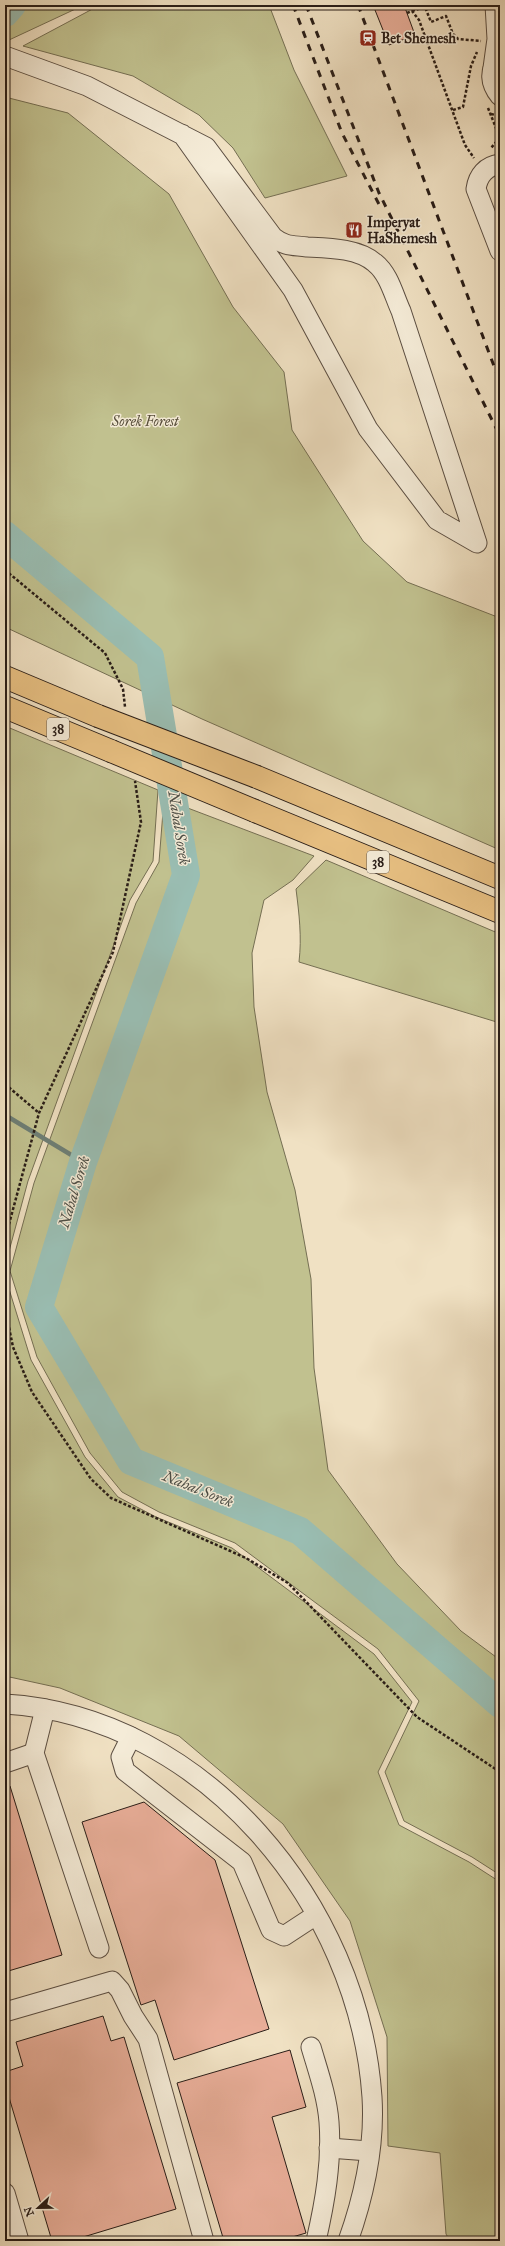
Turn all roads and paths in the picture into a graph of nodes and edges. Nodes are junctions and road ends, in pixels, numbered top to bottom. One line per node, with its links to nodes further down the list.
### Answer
1 (495, 5): 5 (street)
2 (412, 11): 3 (path); 7 (path); 7 (path)
3 (407, 13)
4 (5, 56): 10 (street)
5 (496, 63): 6 (street)
6 (500, 96)
7 (453, 110): 13 (path)
8 (490, 114): 9 (path)
9 (500, 116)
10 (182, 134): 10 (street)
11 (497, 141): 12 (path)
12 (500, 148)
13 (492, 168): 14 (street)
14 (500, 251)
15 (5, 570): 18 (path)
16 (5, 677): 20 (highway, 38, bridge)
17 (5, 707): 21 (highway, 38, bridge)
18 (126, 712)
19 (134, 775): 23 (path)
20 (500, 878)
21 (500, 912)
22 (5, 1084): 23 (path)
23 (39, 1113): 24 (path)
24 (5, 1239)
25 (5, 1308): 31 (path)
26 (5, 1704): 27 (street)
27 (45, 1709): 28 (street); 29 (street)
28 (131, 1737): 32 (street); 32 (street)
29 (34, 1753): 30 (street); 33 (street)
30 (5, 1764)
31 (500, 1772)
32 (316, 1914): 37 (street)
33 (99, 1948)
34 (5, 2012): 40 (street)
35 (311, 2047): 36 (street)
36 (329, 2148): 37 (street); 41 (street)
37 (369, 2151): 42 (street)
38 (5, 2193): 39 (street)
39 (19, 2241)
40 (204, 2241)
41 (316, 2241)
42 (348, 2241)

